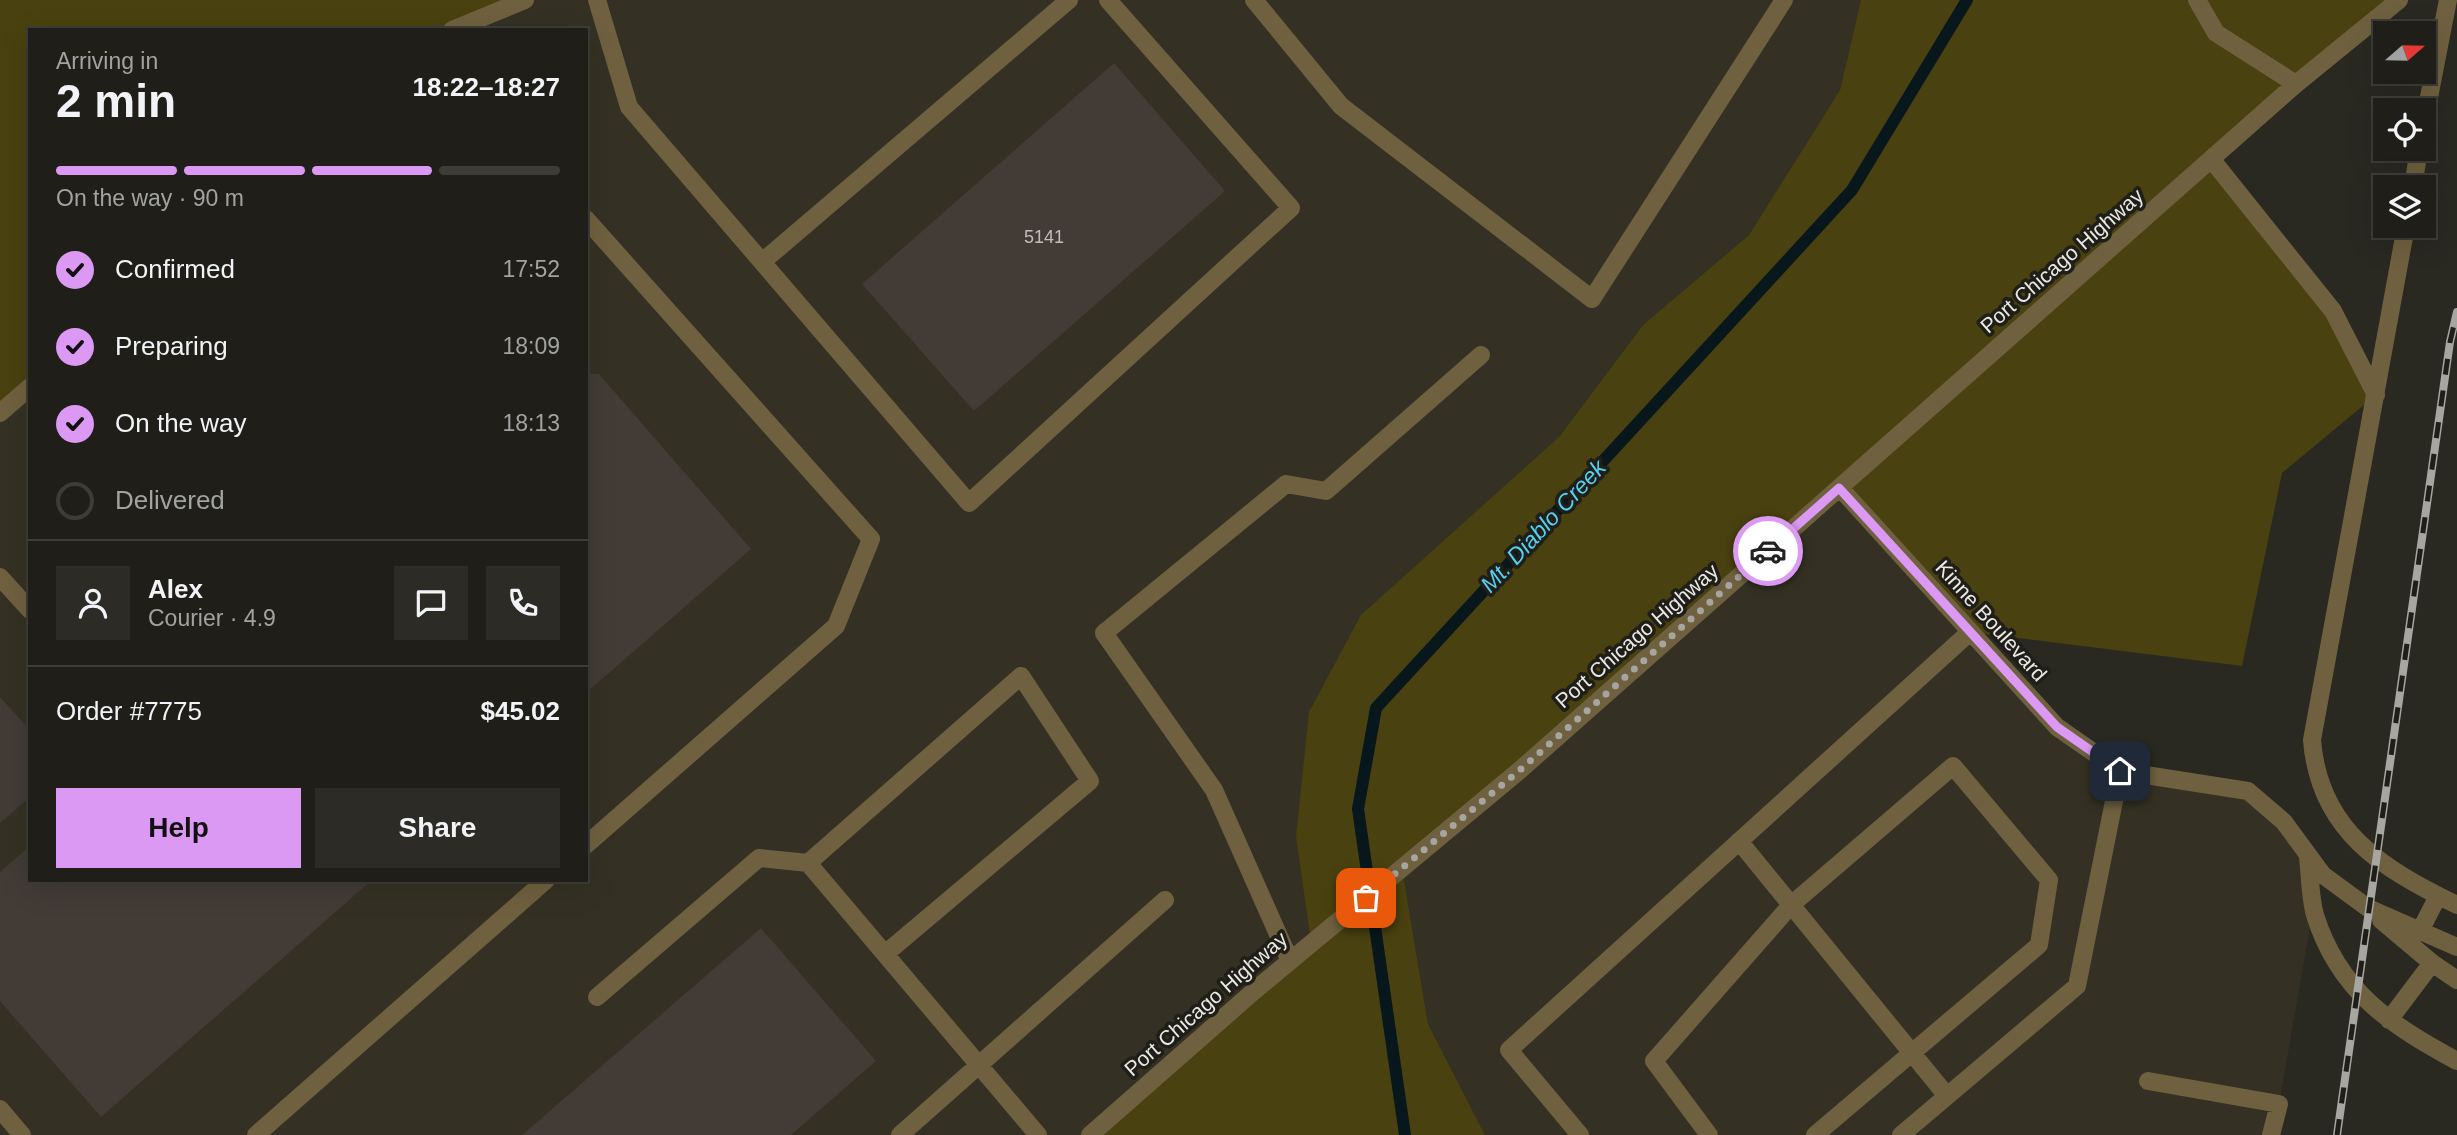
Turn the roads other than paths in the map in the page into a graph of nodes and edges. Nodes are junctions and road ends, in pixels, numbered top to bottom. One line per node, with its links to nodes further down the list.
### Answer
1 (525, 0): 10 (street)
2 (597, 0): 16 (street)
3 (1069, 0): 16 (street)
4 (1108, 0): 16 (street)
5 (1254, 0): 6 (street)
6 (1784, 0)
7 (2197, 0): 11 (street)
8 (2399, 0): 11 (street, Port Chicago Highway)
9 (2448, 0): 12 (street)
10 (457, 28)
11 (2297, 84): 13 (street, Port Chicago Highway)
12 (2429, 98)
13 (2212, 160): 19 (street); 21 (street, Port Chicago Highway)
14 (588, 221): 27 (street)
15 (2404, 238): 19 (street)
16 (762, 262)
17 (1481, 355): 39 (street)
18 (28, 389): 20 (street)
19 (2376, 395): 31 (street)
20 (0, 413)
21 (1839, 488): 24 (street, Kinne Boulevard); 39 (street, Port Chicago Highway)
22 (0, 577): 23 (street)
23 (28, 608)
24 (1970, 632): 25 (street, Kinne Boulevard); 26 (street)
25 (2120, 771): 28 (street); 48 (street)
26 (1740, 841): 33 (street); 55 (street)
27 (588, 843)
28 (2307, 853): 35 (street); 43 (street)
29 (808, 863): 38 (street); 38 (street); 42 (street)
30 (544, 882): 51 (street)
31 (2438, 896): 34 (street); 36 (street)
32 (1166, 901): 46 (street)
33 (1791, 905): 44 (street); 44 (street); 56 (street)
34 (2457, 905)
35 (2368, 908): 36 (street); 40 (street)
36 (2420, 931): 37 (street)
37 (2457, 947)
38 (885, 954): 46 (street)
39 (1290, 961): 54 (street, Port Chicago Highway)
40 (2432, 963): 41 (street); 43 (street)
41 (2457, 980)
42 (597, 997)
43 (2389, 1020): 45 (street)
44 (1913, 1055): 48 (street); 57 (street)
45 (2457, 1061)
46 (980, 1066): 52 (street); 53 (street)
47 (2148, 1081): 59 (street)
48 (1947, 1096): 58 (street)
49 (0, 1110): 50 (street)
50 (22, 1135)
51 (256, 1135)
52 (900, 1135)
53 (1038, 1135)
54 (1090, 1135)
55 (1580, 1135)
56 (1709, 1135)
57 (1815, 1135)
58 (1902, 1135)
59 (2270, 1135)

